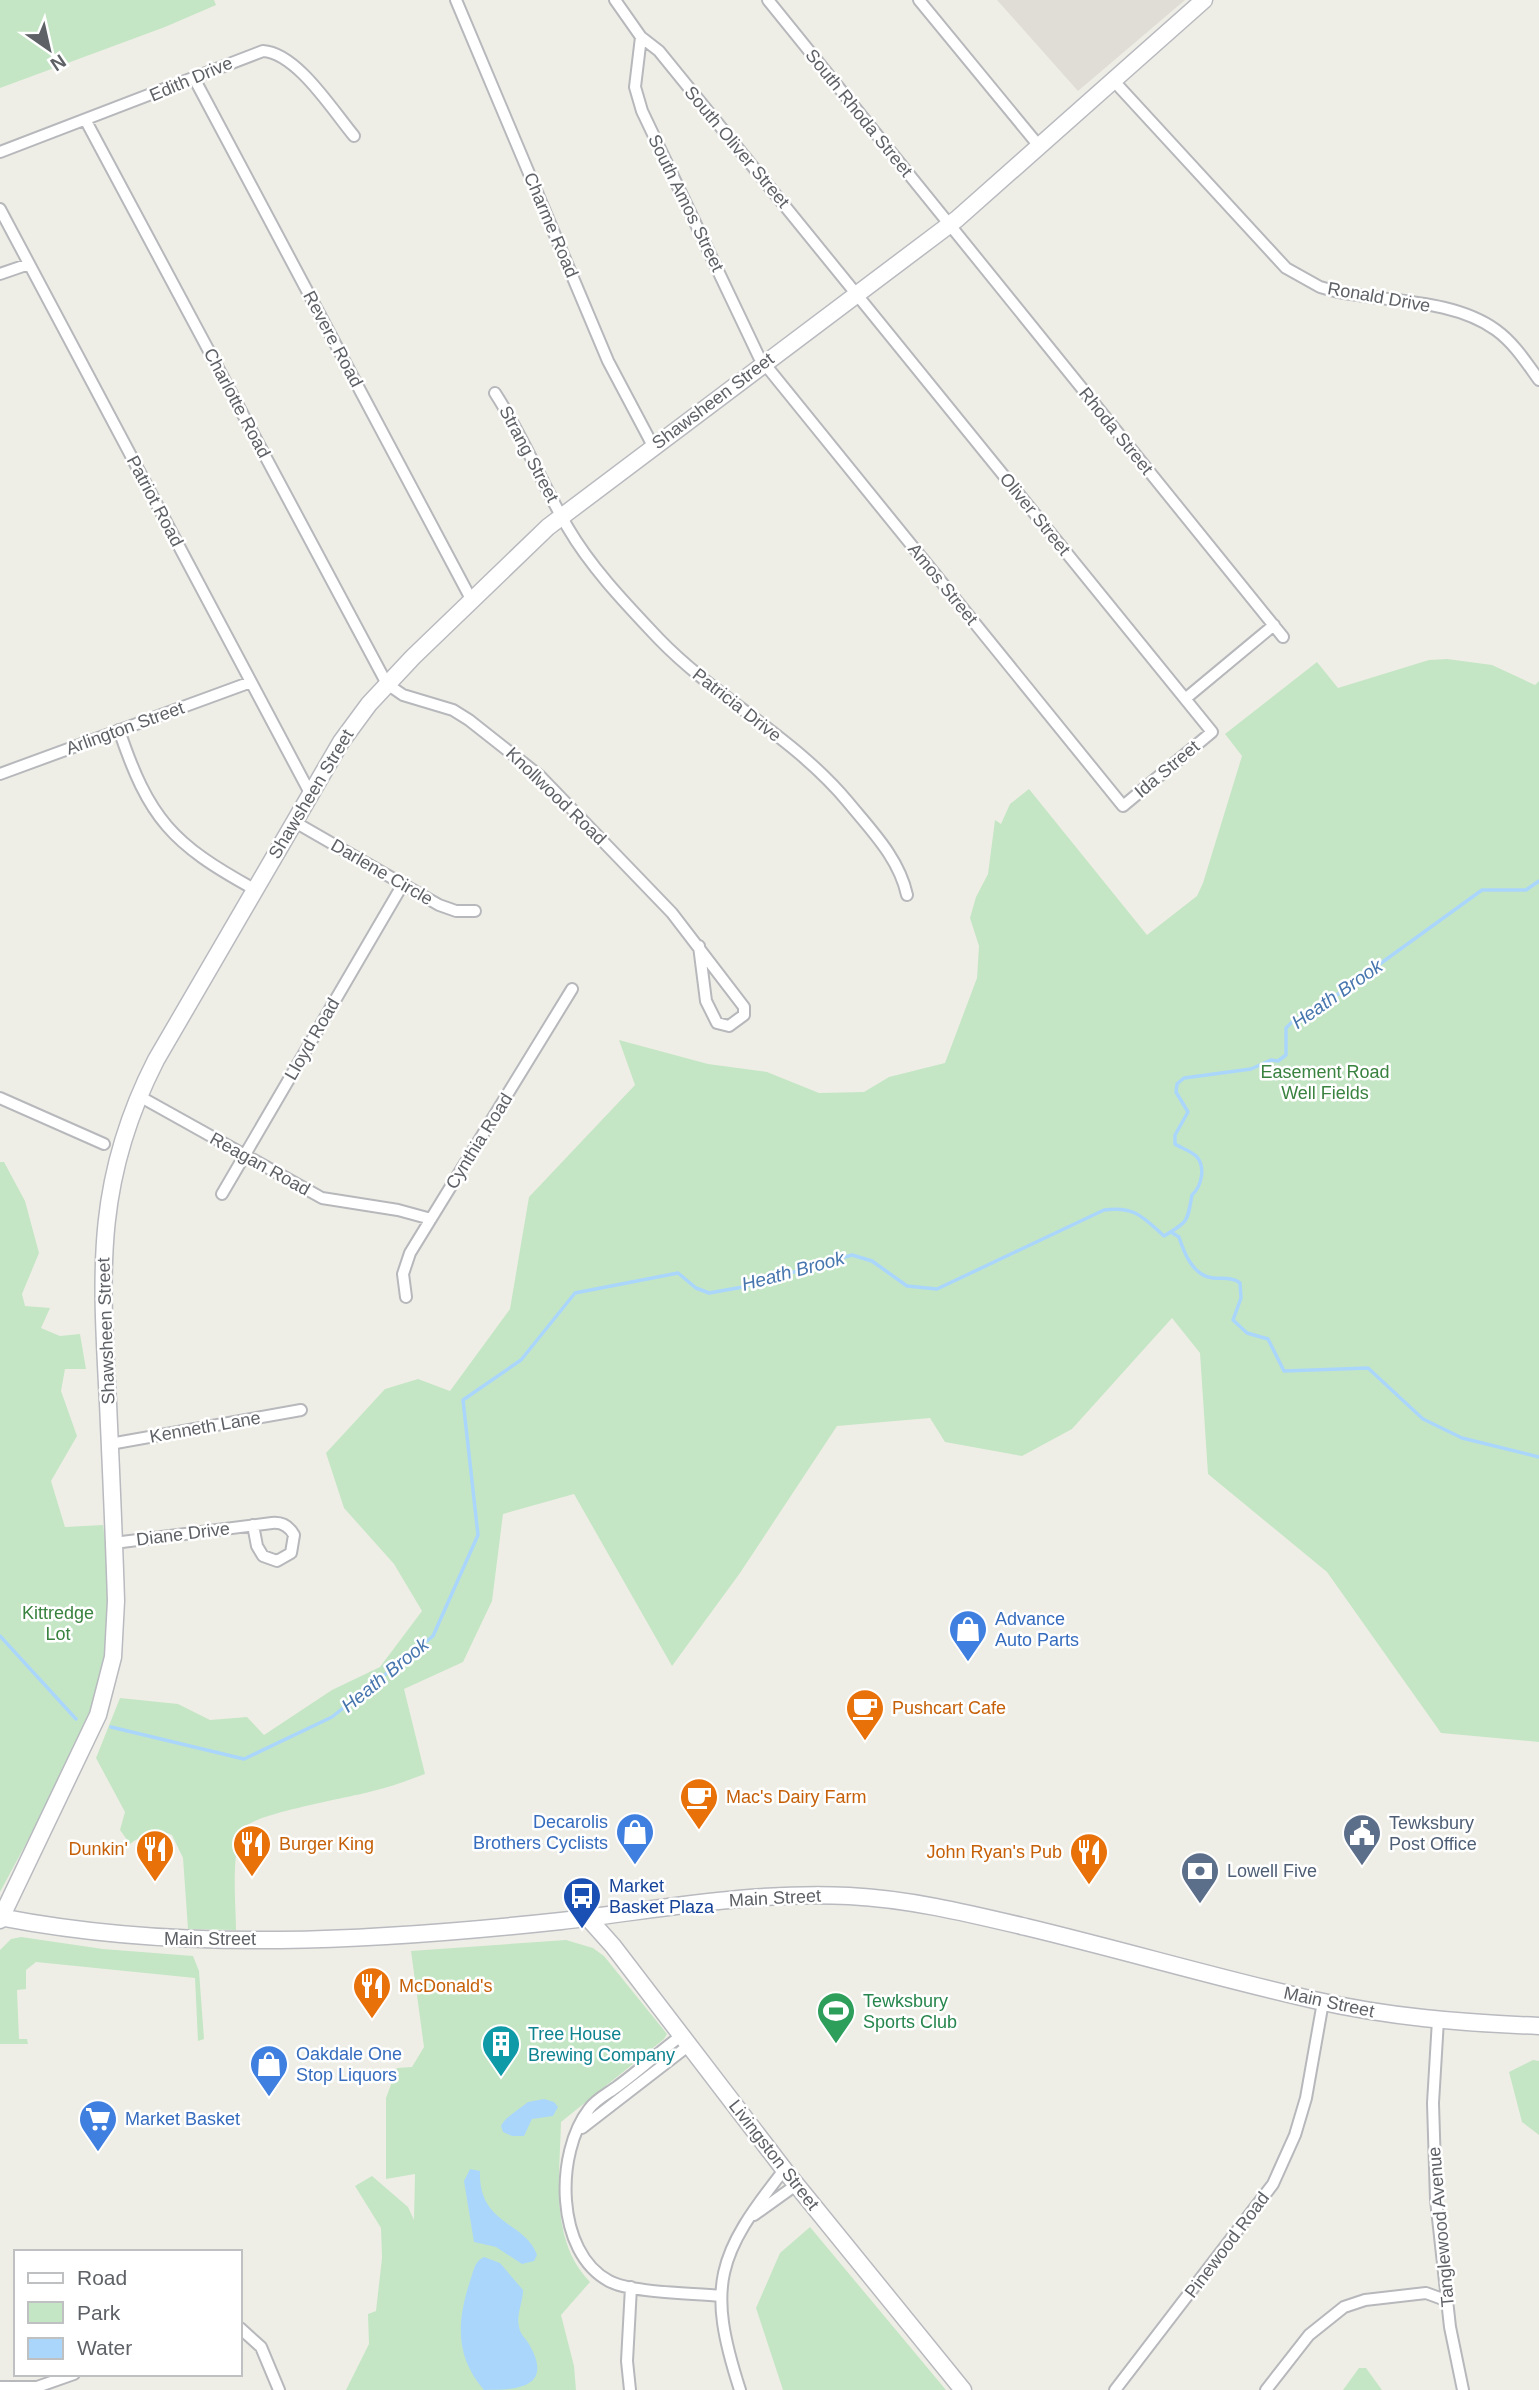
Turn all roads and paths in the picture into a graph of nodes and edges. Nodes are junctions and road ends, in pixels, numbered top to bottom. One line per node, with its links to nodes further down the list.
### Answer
1 (456, 0): 21 (street, Charme Road)
2 (615, 0): 6 (street, South Oliver Street)
3 (768, 0): 14 (street, South Rhoda Street)
4 (919, 0): 11 (street)
5 (1204, 0): 7 (main road, Shawsheen Street)
6 (641, 37): 17 (street, South Oliver Street); 18 (street, South Amos Street)
7 (1112, 79): 11 (main road, Shawsheen Street); 19 (street, Ronald Drive)
8 (195, 80): 9 (street, Edith Drive); 10 (street, Edith Drive); 23 (street, Revere Road)
9 (86, 121): 12 (street, Edith Drive); 27 (street, Charlotte Road)
10 (354, 136)
11 (1039, 146): 14 (main road, Shawsheen Street)
12 (0, 152)
13 (0, 209): 15 (street, Patriot Road)
14 (949, 225): 17 (main road, Shawsheen Street); 24 (street, Rhoda Street)
15 (29, 264): 16 (street); 26 (street, Patriot Road)
16 (0, 274)
17 (858, 296): 18 (main road, Shawsheen Street); 28 (street, Oliver Street)
18 (763, 362): 21 (main road, Shawsheen Street); 33 (street, Amos Street)
19 (1539, 380)
20 (495, 393): 22 (street, Strang Street)
21 (653, 446): 22 (main road, Shawsheen Street)
22 (561, 516): 23 (main road, Shawsheen Street); 37 (street, Patricia Drive)
23 (471, 598): 27 (main road, Shawsheen Street)
24 (1274, 625): 25 (street, Rhoda Street); 28 (street)
25 (1283, 637)
26 (251, 682): 29 (street, Arlington Street); 32 (street, Patriot Road)
27 (387, 684): 32 (main road, Shawsheen Street); 39 (street, Knollwood Road)
28 (1185, 699): 30 (street, Oliver Street)
29 (119, 730): 31 (street, Arlington Street); 36 (street)
30 (1212, 732): 33 (street, Ida Street)
31 (0, 774)
32 (310, 793): 34 (main road, Shawsheen Street)
33 (1123, 806)
34 (293, 821): 35 (street, Darlene Circle); 36 (main road, Shawsheen Street)
35 (403, 884): 38 (street, Darlene Circle); 44 (street, Lloyd Road)
36 (254, 889): 41 (main road, Shawsheen Street)
37 (906, 895)
38 (475, 911)
39 (699, 946): 39 (street, Knollwood Road)
40 (572, 989): 46 (street, Cynthia Road)
41 (139, 1096): 44 (street, Reagan Road); 49 (main road, Shawsheen Street)
42 (0, 1098): 43 (street)
43 (104, 1144)
44 (244, 1156): 45 (street, Lloyd Road); 46 (street, Reagan Road)
45 (222, 1194)
46 (431, 1219): 47 (street, Cynthia Road)
47 (406, 1297)
48 (301, 1409): 49 (street, Kenneth Lane)
49 (110, 1444): 51 (main road, Shawsheen Street)
50 (253, 1525): 51 (street, Diane Drive)
51 (114, 1544): 52 (main road, Shawsheen Street)
52 (0, 1918): 53 (main road, Main Street)
53 (588, 1918): 54 (main road, Main Street); 57 (main road, Livingston Street)
54 (1323, 2002): 55 (main road, Main Street); 71 (street, Pinewood Road)
55 (1438, 2020): 56 (main road, Main Street); 63 (street, Tanglewood Avenue)
56 (1539, 2026)
57 (684, 2041): 58 (main road, Livingston Street); 61 (street)
58 (784, 2170): 59 (main road, Livingston Street); 60 (street)
59 (796, 2185): 60 (street); 70 (main road, Livingston Street)
60 (751, 2216): 62 (street)
61 (632, 2287): 62 (street); 68 (street)
62 (720, 2296): 69 (street)
63 (1448, 2301): 72 (street); 73 (street, Tanglewood Avenue)
64 (242, 2330): 67 (street)
65 (68, 2376): 66 (street)
66 (0, 2387)
67 (279, 2390)
68 (630, 2390)
69 (740, 2390)
70 (963, 2390)
71 (1115, 2390)
72 (1266, 2390)
73 (1463, 2390)

